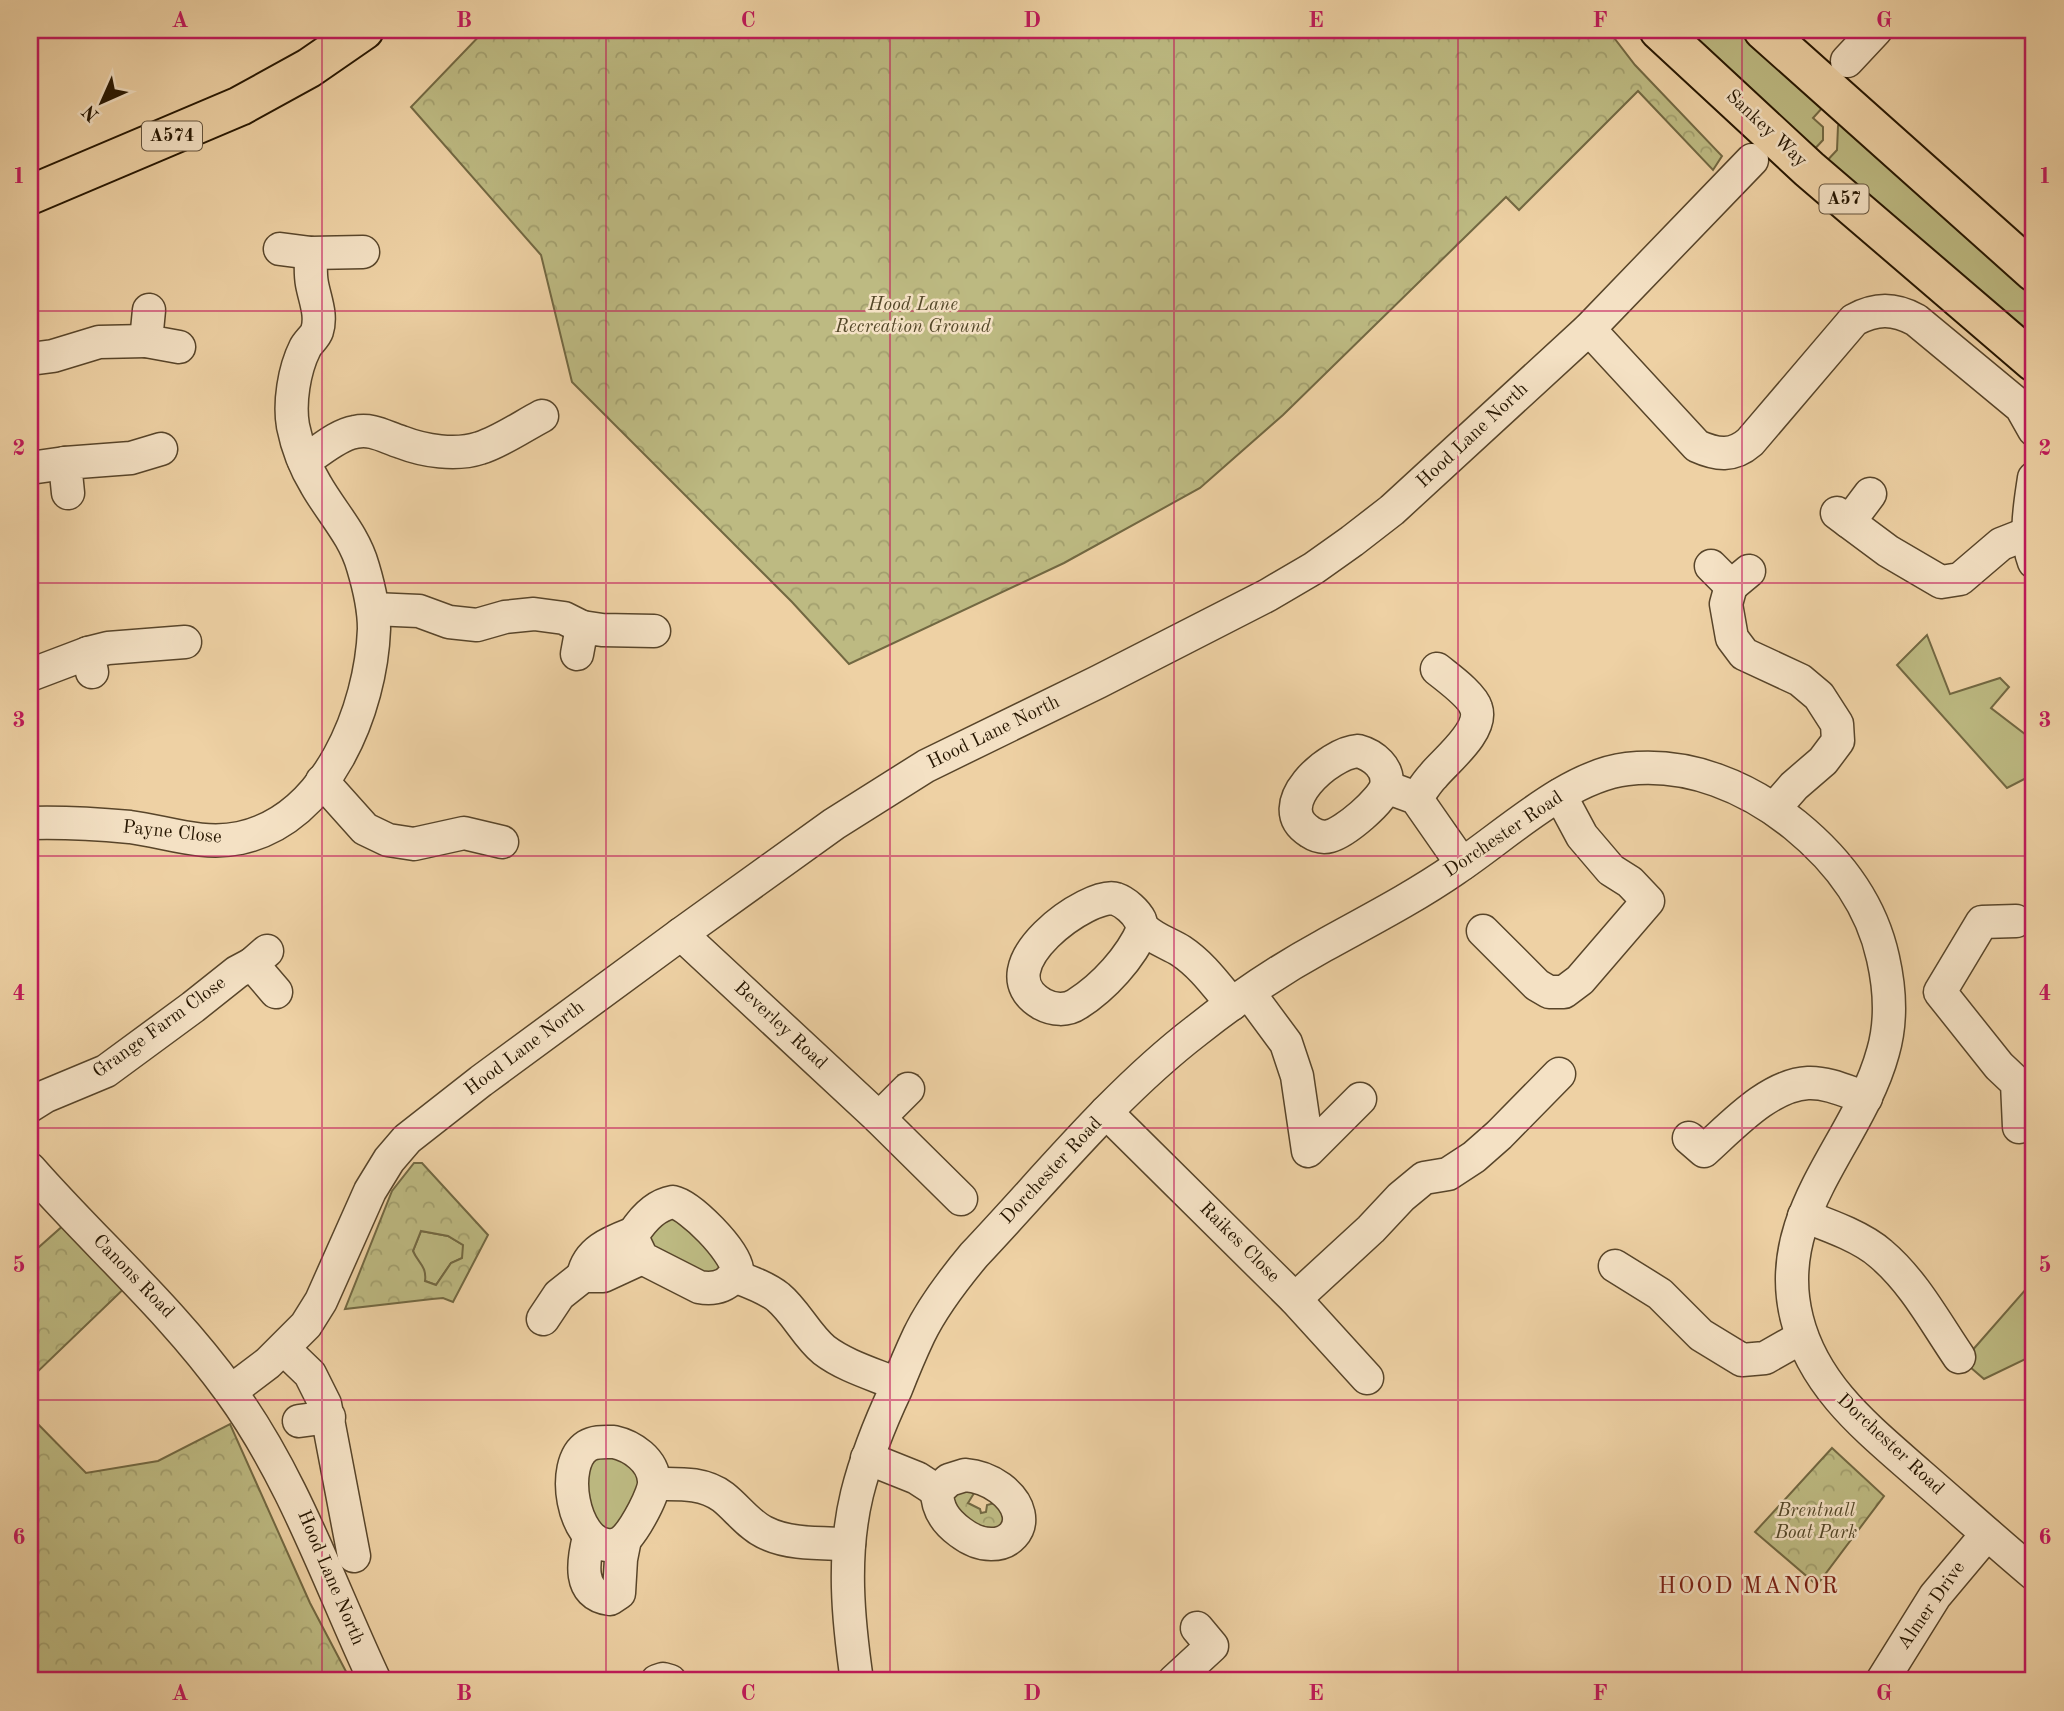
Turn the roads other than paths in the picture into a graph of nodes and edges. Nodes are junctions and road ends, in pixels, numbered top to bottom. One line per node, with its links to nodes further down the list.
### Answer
1 (364, 30): 7 (main road, A574)
2 (1659, 30): 13 (main road, Sankey Way / A57)
3 (1763, 30): 9 (main road)
4 (1876, 30): 5 (street)
5 (1847, 61)
6 (1752, 160): 10 (street, Hood Lane North)
7 (30, 195)
8 (363, 252): 17 (street, Payne Close)
9 (2034, 272)
10 (1589, 329): 15 (street); 39 (street, Hood Lane North)
11 (179, 347): 12 (street)
12 (30, 359)
13 (2034, 362)
14 (542, 416): 17 (street)
15 (2034, 430)
16 (161, 449): 18 (street)
17 (304, 461): 23 (street, Payne Close)
18 (30, 468)
19 (2034, 478): 21 (street)
20 (1870, 494): 21 (street)
21 (2031, 548)
22 (1730, 574): 32 (street)
23 (373, 609): 24 (street); 28 (street, Payne Close)
24 (654, 631)
25 (185, 642): 27 (street)
26 (1438, 668): 31 (street)
27 (30, 675)
28 (322, 781): 33 (street, Payne Close); 34 (street)
29 (1386, 787): 31 (street)
30 (1560, 795): 32 (street, Dorchester Road); 35 (street, Dorchester Road); 38 (street)
31 (1416, 798): 35 (street)
32 (1774, 809): 42 (street, Dorchester Road)
33 (30, 823)
34 (502, 842)
35 (1462, 864): 43 (street, Dorchester Road)
36 (2017, 921): 41 (street)
37 (1143, 929): 43 (street)
38 (1483, 932)
39 (681, 934): 51 (street, Beverley Road); 63 (street, Hood Lane North)
40 (276, 992): 49 (street, Grange Farm Close)
41 (1940, 992): 42 (street); 45 (street)
42 (1890, 995): 47 (street, Dorchester Road)
43 (1241, 999): 48 (street); 50 (street, Dorchester Road)
44 (1559, 1074): 60 (street)
45 (2026, 1080): 52 (street)
46 (908, 1089): 51 (street)
47 (1866, 1098): 53 (street); 56 (street, Dorchester Road)
48 (1360, 1099)
49 (30, 1106)
50 (1106, 1112): 60 (street, Raikes Close); 66 (street, Dorchester Road)
51 (879, 1118): 55 (street, Beverley Road)
52 (2021, 1134)
53 (1689, 1138)
54 (30, 1169): 67 (street, Canons Road)
55 (961, 1199)
56 (1804, 1216): 62 (street, Dorchester Road); 64 (street)
57 (638, 1245): 59 (street); 59 (street); 61 (street)
58 (1615, 1266): 62 (street)
59 (734, 1276): 66 (street)
60 (1295, 1299): 65 (street, Raikes Close)
61 (543, 1319)
62 (1802, 1337): 71 (street, Dorchester Road)
63 (284, 1349): 67 (street, Hood Lane North); 75 (street, Hood Lane North)
64 (1959, 1357)
65 (1367, 1378)
66 (897, 1384): 68 (street, Dorchester Road)
67 (231, 1391): 78 (street, Hood Lane North)
68 (867, 1458): 70 (street); 74 (street, Dorchester Road)
69 (655, 1484): 72 (street); 73 (street); 74 (street)
70 (937, 1491)
71 (1987, 1534): 76 (street, Dorchester Road); 83 (street, Almer Drive)
72 (589, 1537): 73 (street); 73 (street)
73 (625, 1539)
74 (849, 1544): 81 (street, Dorchester Road)
75 (354, 1556)
76 (2034, 1574)
77 (1197, 1628): 82 (street)
78 (375, 1681)
79 (657, 1681): 80 (street)
80 (670, 1681)
81 (857, 1681)
82 (1174, 1681)
83 (1881, 1681)

